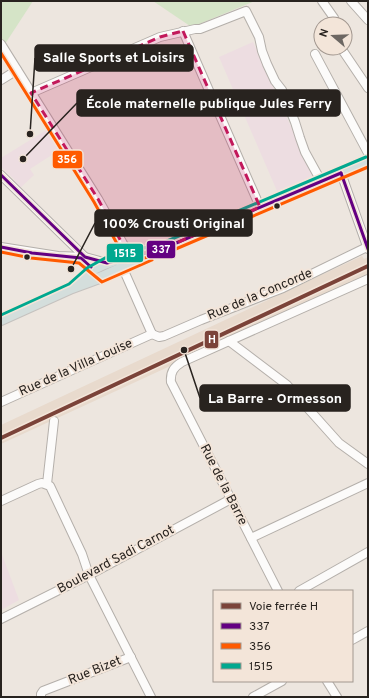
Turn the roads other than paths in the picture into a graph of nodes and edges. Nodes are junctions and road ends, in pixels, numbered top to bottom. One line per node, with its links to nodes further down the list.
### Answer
1 (322, 1): 3 (street)
2 (351, 1): 4 (street)
3 (333, 16)
4 (368, 20)
5 (183, 31): 12 (street); 17 (street); 18 (street)
6 (1, 44): 9 (street)
7 (316, 56): 13 (street)
8 (346, 56): 11 (street)
9 (16, 70): 10 (street); 12 (street)
10 (1, 80)
11 (368, 88)
12 (31, 93): 22 (street)
13 (368, 153)
14 (368, 162): 15 (main road)
15 (341, 173): 17 (main road); 20 (street)
16 (1, 175): 21 (street)
17 (321, 181): 18 (main road)
18 (260, 207): 22 (main road)
19 (1, 248): 21 (street)
20 (368, 248): 29 (street, Rue de la Concorde)
21 (83, 257): 23 (street); 24 (street)
22 (125, 262): 23 (main road); 25 (main road); 29 (street)
23 (107, 263): 24 (main road)
24 (91, 269): 25 (street); 27 (main road)
25 (102, 277): 27 (main road)
26 (368, 279): 30 (street)
27 (72, 288): 28 (main road)
28 (1, 320)
29 (152, 334): 31 (street, Rue de la Villa Louise)
30 (229, 341): 33 (street); 36 (street, Rue de la Barre)
31 (1, 402)
32 (54, 421): 35 (street)
33 (368, 464)
34 (368, 482): 38 (street)
35 (47, 484): 37 (street); 40 (street)
36 (231, 499): 38 (street, Rue de la Barre); 40 (street, Boulevard Sadi Carnot)
37 (1, 502)
38 (251, 538): 41 (street, Rue de la Barre)
39 (368, 552): 42 (street)
40 (89, 575): 43 (street, Boulevard Sadi Carnot); 46 (street)
41 (277, 590)
42 (301, 590)
43 (1, 620)
44 (368, 631): 45 (street)
45 (353, 639)
46 (131, 657): 49 (street); 50 (street, Rue Bizet)
47 (280, 682): 51 (street)
48 (328, 682): 52 (street)
49 (148, 696)
50 (42, 697)
51 (253, 697)
52 (337, 697)

